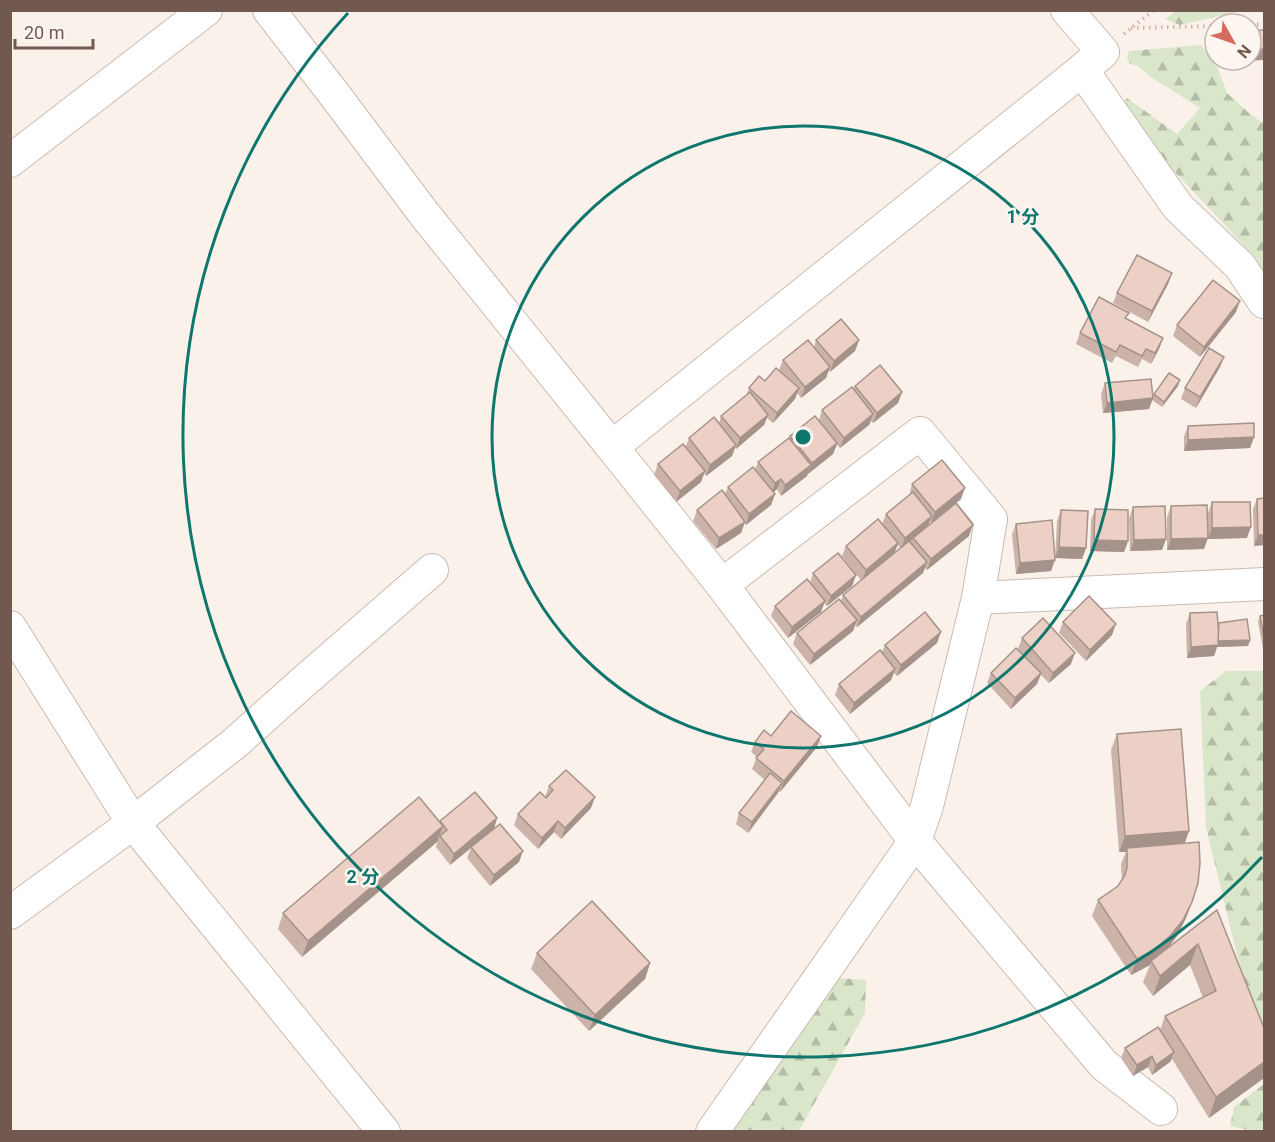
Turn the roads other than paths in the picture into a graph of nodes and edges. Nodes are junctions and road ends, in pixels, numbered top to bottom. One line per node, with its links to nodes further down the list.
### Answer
1 (206, 10): 5 (street)
2 (269, 10): 7 (street)
3 (1067, 10): 4 (street)
4 (1093, 61): 6 (street); 7 (street)
5 (10, 161)
6 (1264, 302)
7 (612, 447): 10 (street)
8 (432, 570): 13 (street)
9 (1264, 584): 11 (street)
10 (722, 585): 11 (street); 14 (street)
11 (978, 598): 14 (street)
12 (10, 627): 13 (street)
13 (133, 823): 15 (street); 17 (street)
14 (915, 841): 16 (street); 18 (street)
15 (10, 913)
16 (1161, 1109)
17 (384, 1131)
18 (712, 1131)

